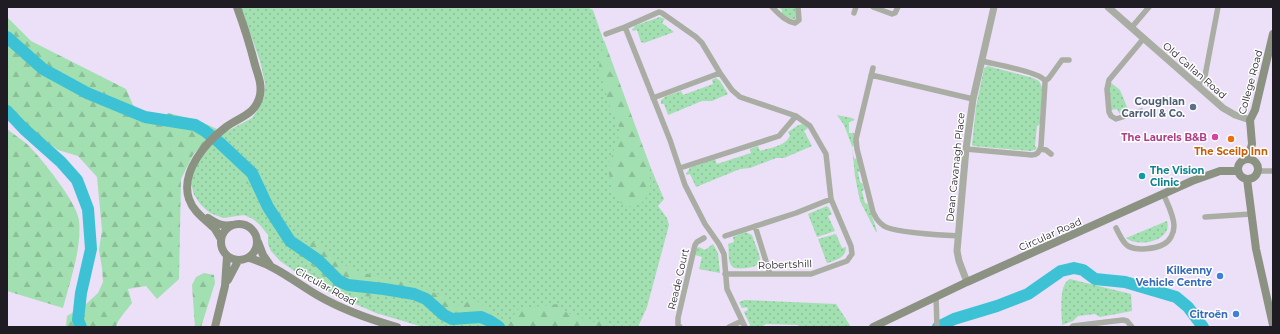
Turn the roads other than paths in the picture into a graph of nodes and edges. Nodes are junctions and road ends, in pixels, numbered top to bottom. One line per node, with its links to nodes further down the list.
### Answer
1 (237, 7): 40 (main road)
2 (772, 7): 3 (street)
3 (798, 7)
4 (856, 7): 11 (street)
5 (873, 7): 6 (street)
6 (898, 7)
7 (994, 7): 18 (street, Dean Cavanagh Place)
8 (1108, 7): 13 (street, Old Callan Road)
9 (1149, 7): 13 (street)
10 (1218, 7): 23 (street)
11 (854, 13)
12 (625, 27): 14 (street, Robertshill); 20 (street, Robertshill); 24 (street)
13 (1132, 27): 16 (street, Old Callan Road)
14 (606, 34)
15 (1273, 34): 28 (main road, College Road)
16 (1144, 38): 23 (street, Old Callan Road); 26 (street)
17 (1069, 60): 22 (street)
18 (982, 61): 22 (street); 25 (street, Dean Cavanagh Place)
19 (873, 68): 21 (street, Dean Cavanagh Place)
20 (720, 73): 24 (street); 27 (street, Robertshill)
21 (871, 75): 25 (street, Dean Cavanagh Place); 47 (street, Dean Cavanagh Place)
22 (1045, 81): 30 (street)
23 (1198, 86): 28 (street, Old Callan Road)
24 (653, 98): 33 (street)
25 (973, 100): 29 (street, Dean Cavanagh Place)
26 (1141, 112)
27 (796, 116): 33 (street); 39 (street, Robertshill)
28 (1250, 120): 32 (main road, College Road)
29 (966, 149): 30 (street); 47 (street, Dean Cavanagh Place)
30 (1040, 149): 31 (street)
31 (1051, 154)
32 (1248, 159): 34 (main road); 35 (main road)
33 (680, 168): 55 (street)
34 (1238, 171): 37 (main road); 38 (main road, Circular Road)
35 (1259, 171): 36 (street); 37 (main road)
36 (1273, 171)
37 (1247, 179): 41 (main road)
38 (1163, 194): 45 (street); 57 (main road, Circular Road)
39 (831, 200): 44 (street); 56 (street, Robertshill)
40 (196, 212): 43 (main road, Circular Road); 49 (main road)
41 (1251, 214): 42 (street); 61 (main road)
42 (1204, 217)
43 (232, 226): 49 (main road); 50 (main road, Circular Road)
44 (755, 226): 46 (street); 56 (street)
45 (1116, 228)
46 (725, 236)
47 (958, 236): 57 (street, Dean Cavanagh Place)
48 (704, 238): 64 (street, Reade Court)
49 (221, 239): 51 (main road)
50 (258, 242): 52 (main road); 54 (main road, Circular Road)
51 (227, 256): 53 (main road); 58 (main road)
52 (249, 258): 53 (main road); 54 (main road, Circular Road)
53 (238, 261): 58 (main road)
54 (270, 266): 63 (main road, Circular Road)
55 (725, 274): 56 (street, Robertshill); 60 (street)
56 (770, 274)
57 (967, 282): 59 (main road, Circular Road)
58 (225, 286): 62 (main road)
59 (936, 296): 66 (main road, Circular Road); 67 (street)
60 (743, 324): 65 (street)
61 (1273, 325)
62 (215, 327)
63 (397, 327)
64 (680, 327)
65 (729, 327)
66 (873, 327)
67 (936, 327)
68 (1072, 327): 69 (street)
69 (1132, 327)

